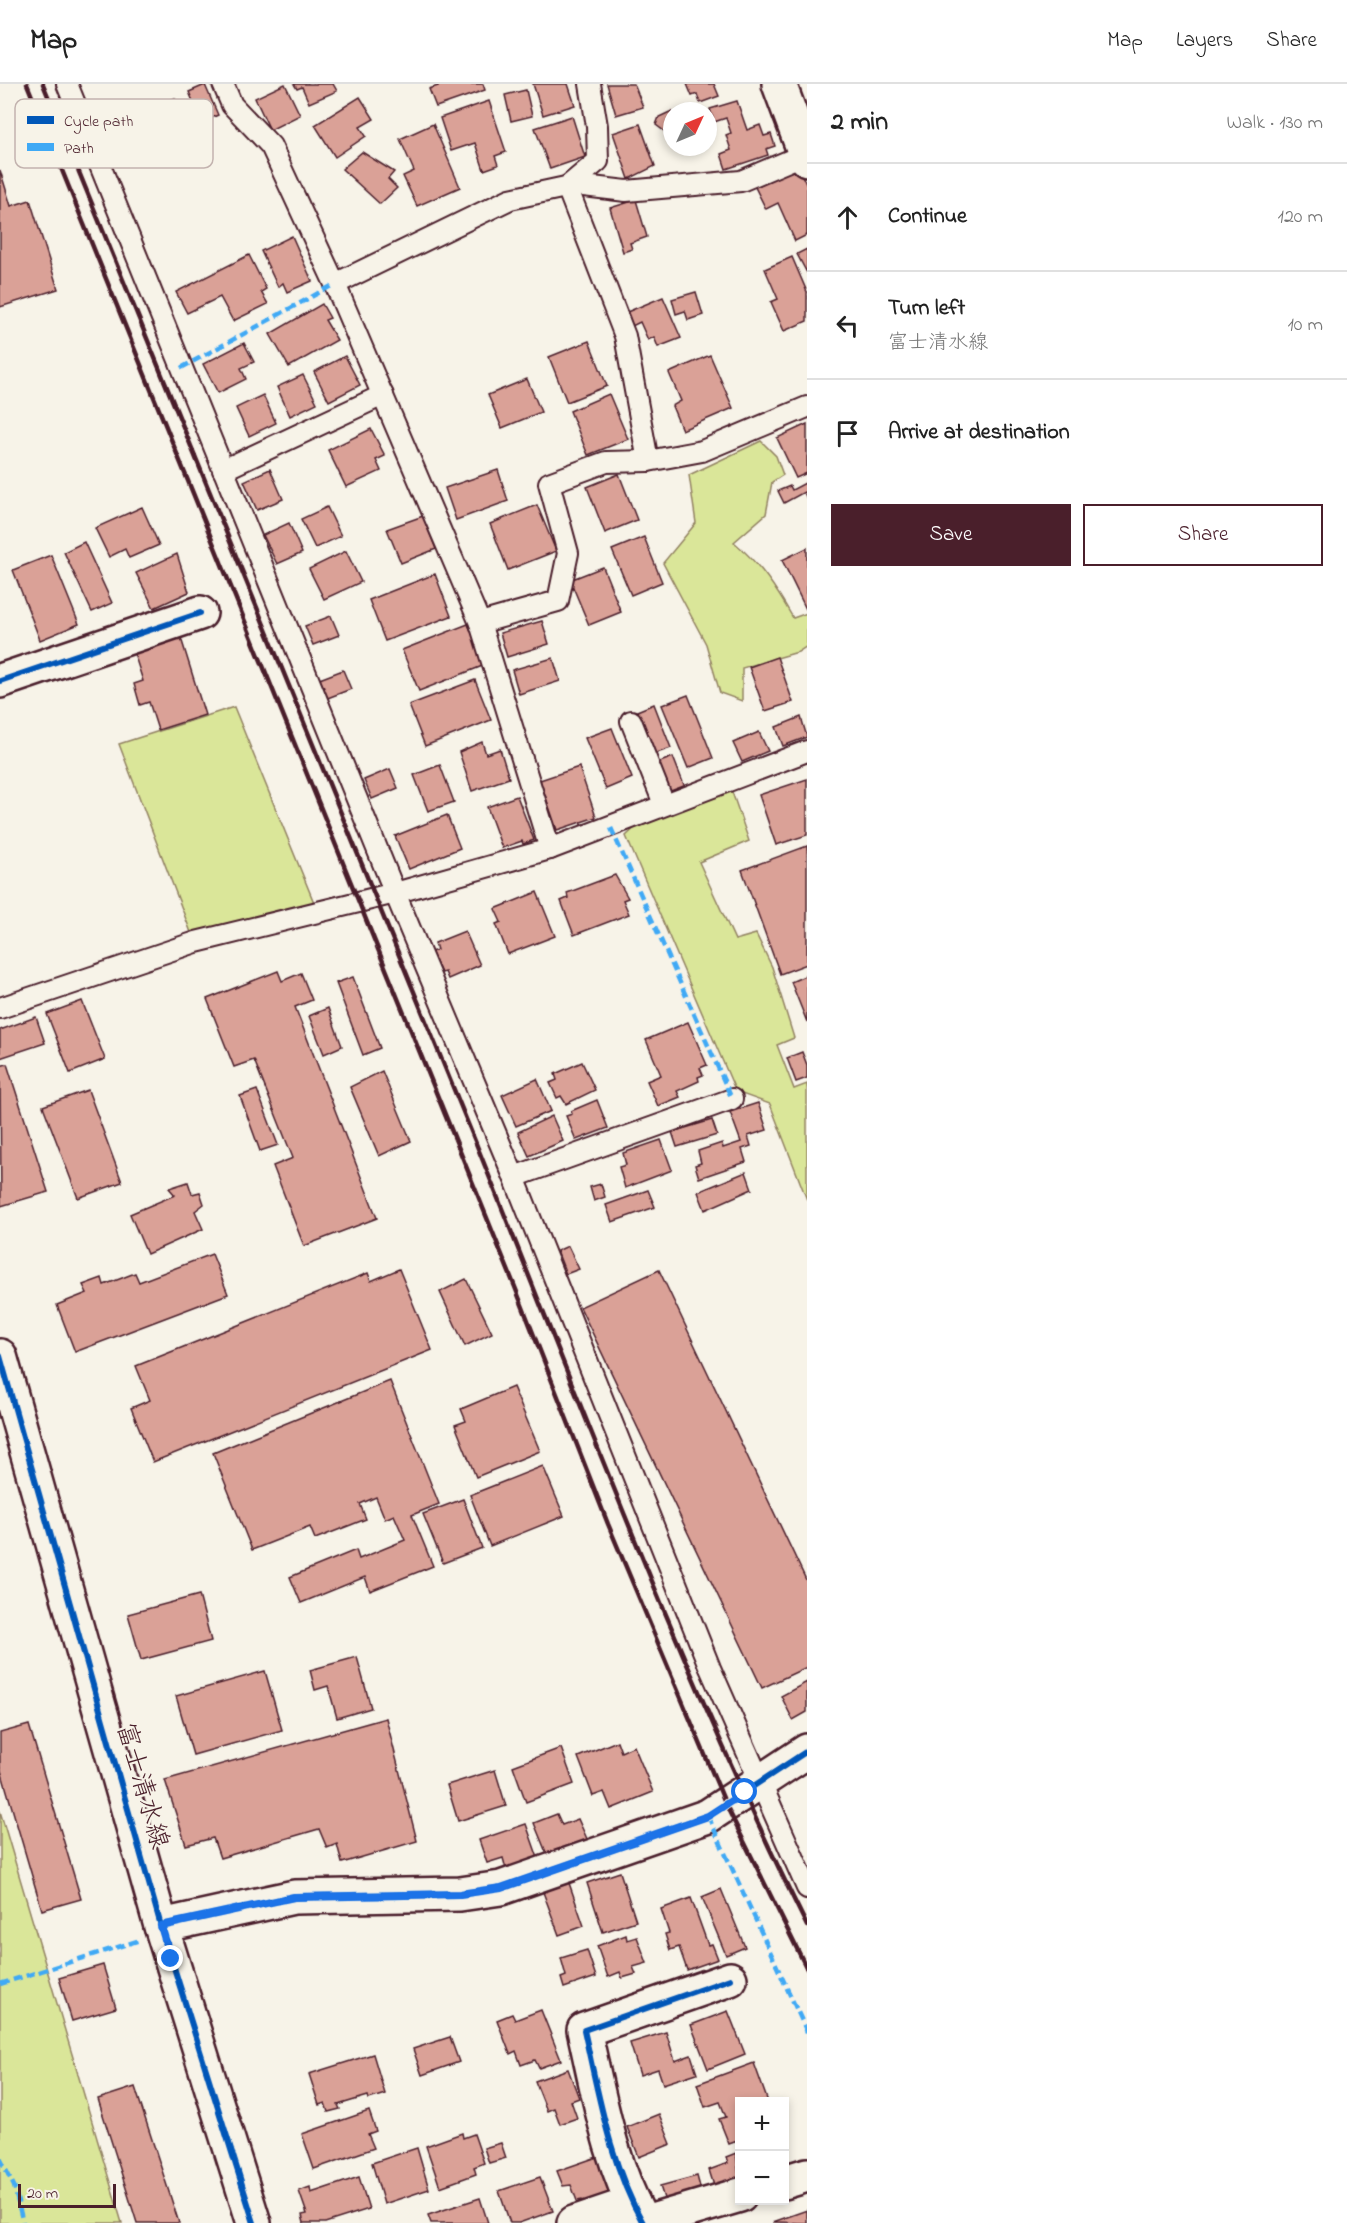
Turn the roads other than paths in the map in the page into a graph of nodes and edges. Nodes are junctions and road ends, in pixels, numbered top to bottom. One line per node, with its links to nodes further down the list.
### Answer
1 (67, 84): 5 (lane)
2 (223, 84): 9 (lane)
3 (590, 84): 8 (lane)
4 (779, 84): 6 (street)
5 (73, 99)
6 (806, 156): 8 (lane)
7 (101, 168): 13 (lane)
8 (567, 187): 9 (lane); 12 (lane)
9 (335, 284): 10 (lane)
10 (383, 395): 13 (lane); 15 (lane)
11 (807, 407): 12 (lane)
12 (648, 461): 15 (lane)
13 (223, 470): 21 (lane)
14 (200, 613): 16 (street)
15 (480, 622): 20 (lane)
16 (0, 681)
17 (631, 721): 19 (lane)
18 (807, 751): 19 (lane)
19 (664, 804): 20 (lane)
20 (550, 849): 21 (lane)
21 (395, 893): 22 (lane); 24 (lane)
22 (0, 1008)
23 (732, 1099): 24 (lane)
24 (514, 1177): 27 (lane)
25 (0, 1356): 29 (street, 富士清水線)
26 (807, 1751): 27 (street)
27 (759, 1781): 28 (lane); 29 (street)
28 (807, 1888)
29 (161, 1926): 35 (street, 富士清水線)
30 (730, 1979): 34 (street)
31 (807, 2175): 32 (street)
32 (789, 2180)
33 (735, 2196): 34 (street)
34 (640, 2216): 36 (street)
35 (254, 2223)
36 (574, 2223)

